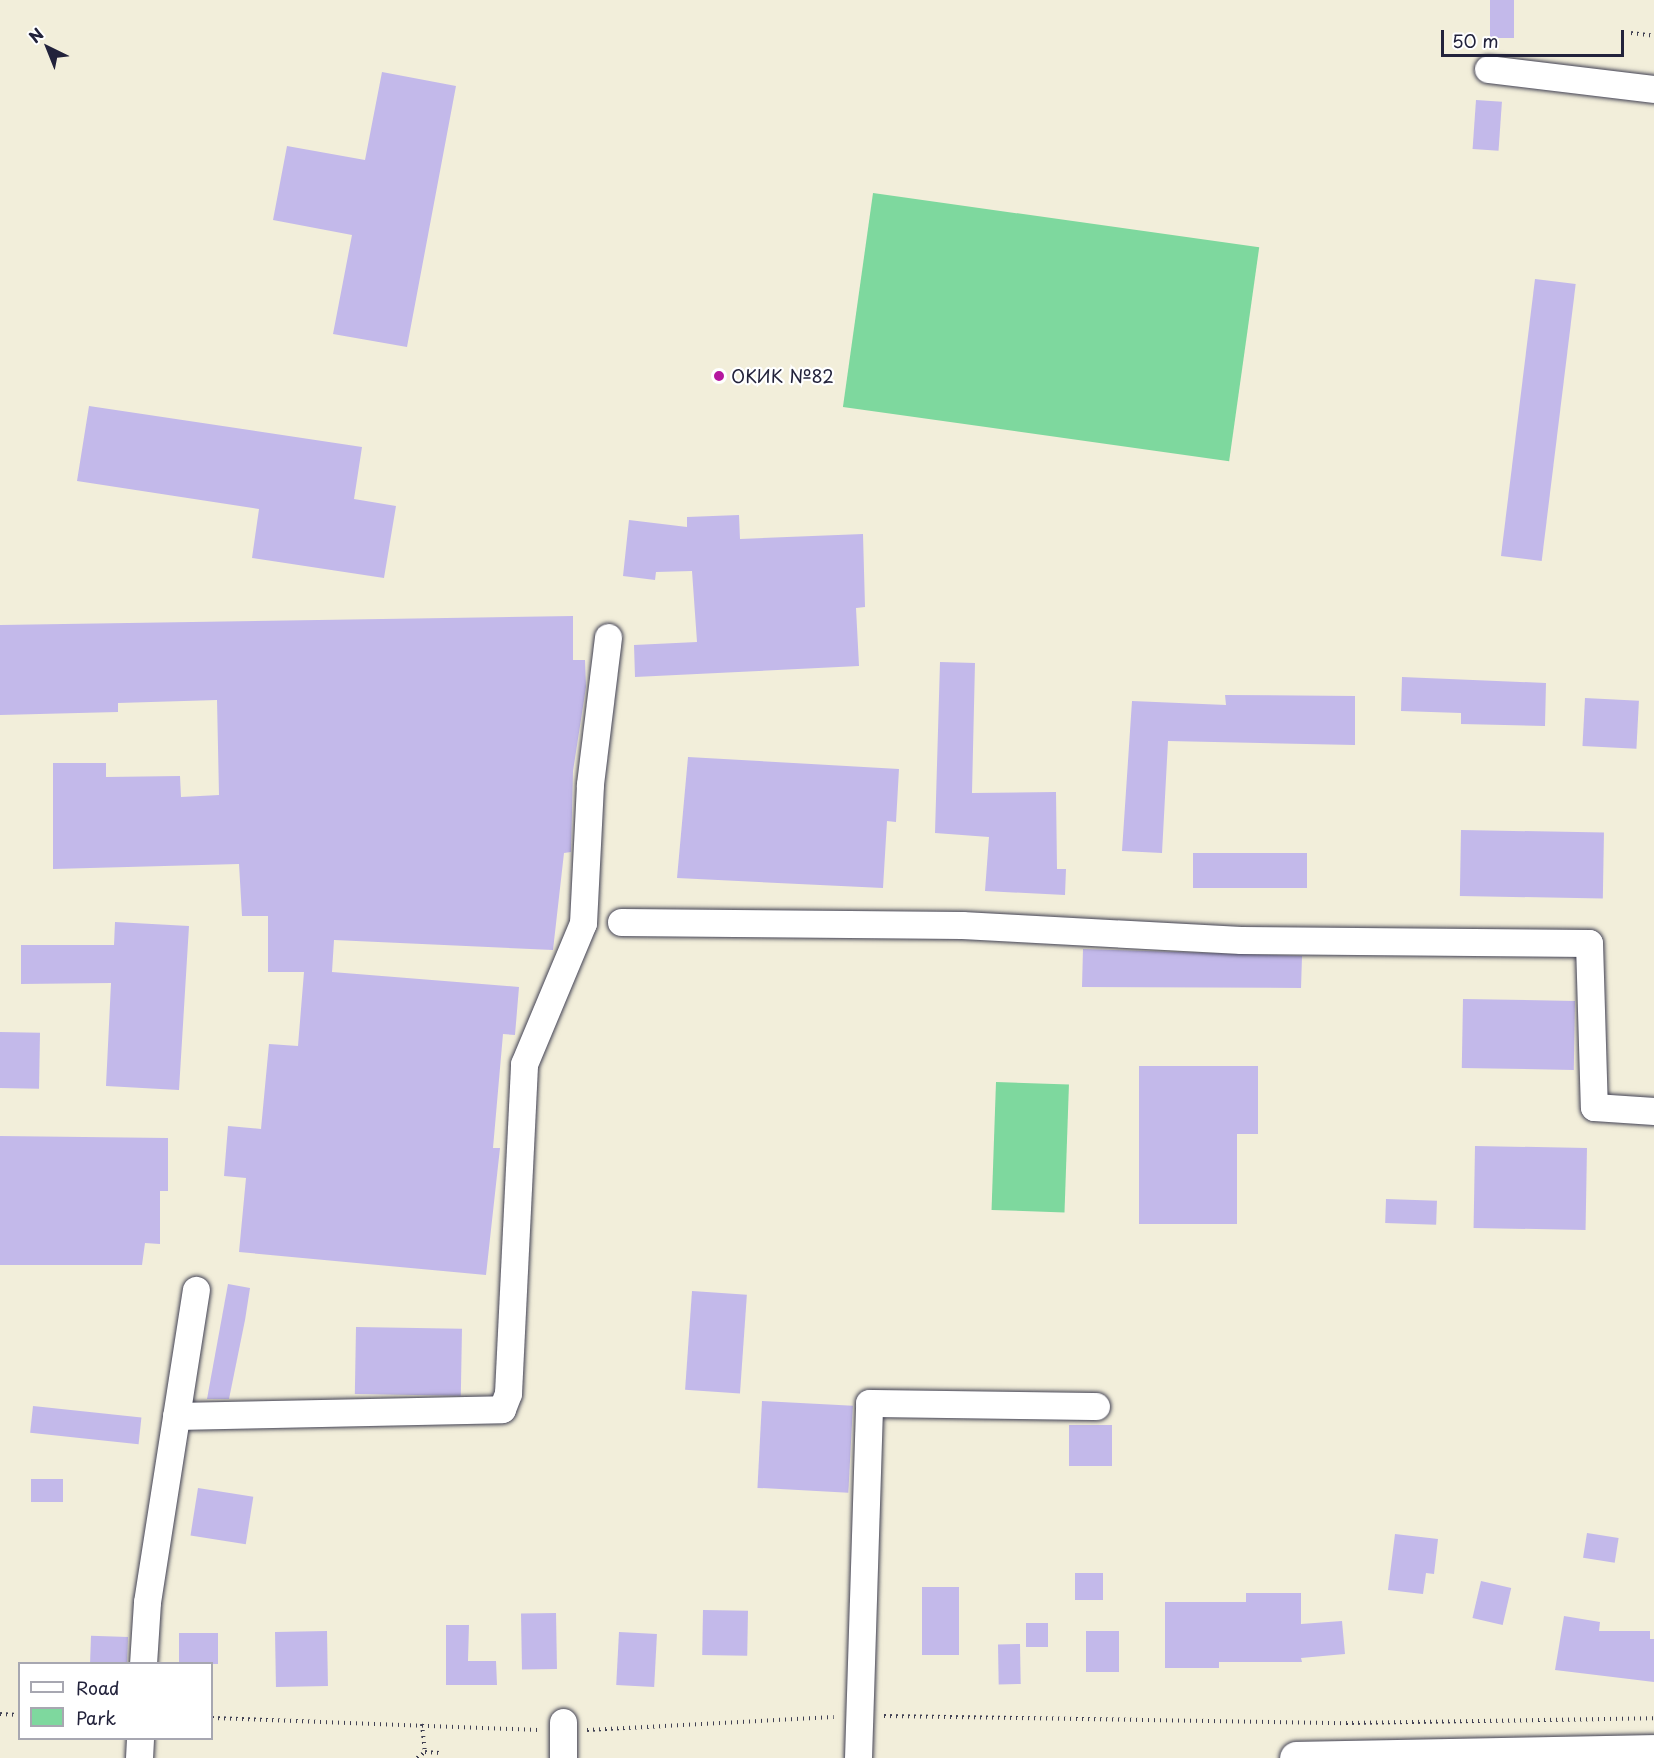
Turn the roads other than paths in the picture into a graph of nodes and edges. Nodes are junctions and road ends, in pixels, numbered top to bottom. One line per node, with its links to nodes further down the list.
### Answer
1 (1488, 69): 2 (street)
2 (1654, 89)
3 (608, 637): 8 (street)
4 (621, 922): 5 (street)
5 (1654, 1111)
6 (196, 1290): 8 (street)
7 (1096, 1406): 15 (street)
8 (176, 1416): 9 (street)
9 (143, 1662)
10 (563, 1727): 14 (street)
11 (140, 1740): 13 (street)
12 (1654, 1752): 16 (main road)
13 (139, 1758)
14 (563, 1758)
15 (858, 1758)
16 (1296, 1758)

